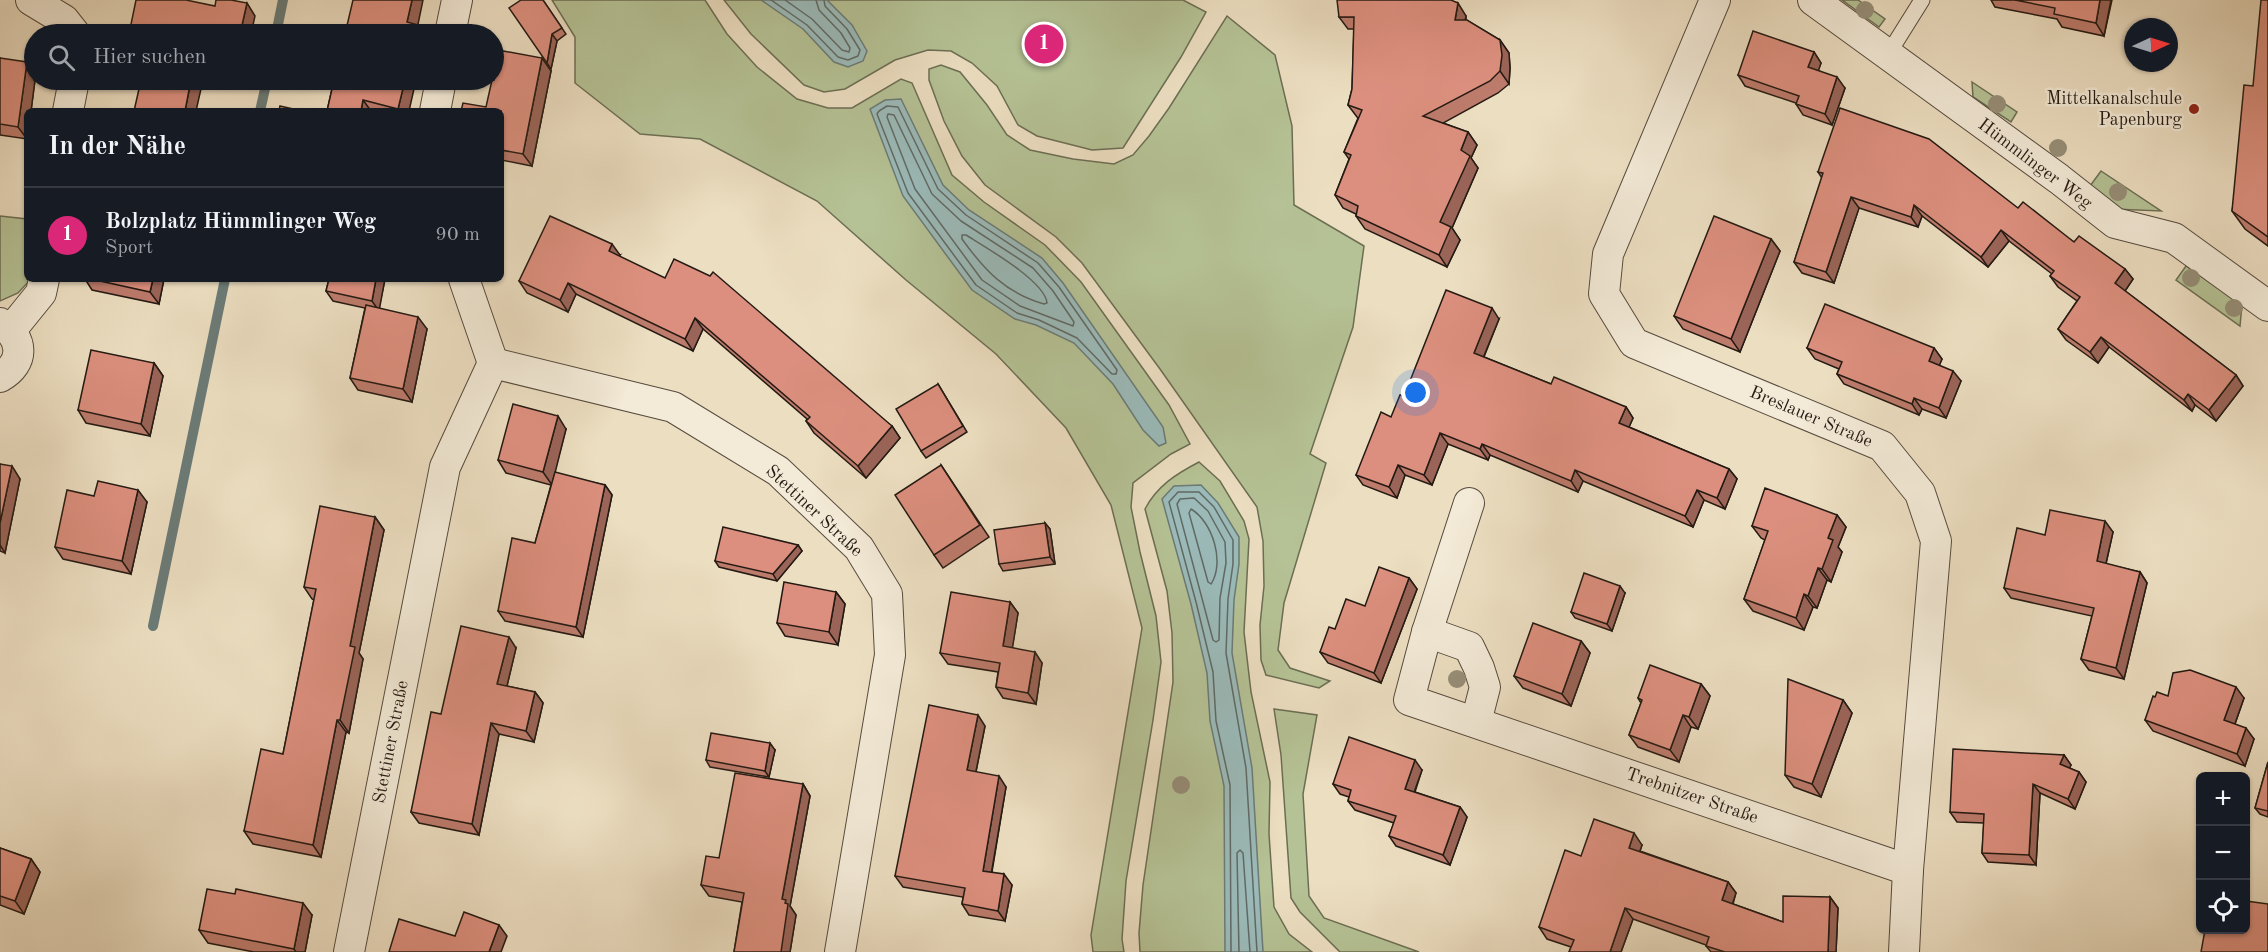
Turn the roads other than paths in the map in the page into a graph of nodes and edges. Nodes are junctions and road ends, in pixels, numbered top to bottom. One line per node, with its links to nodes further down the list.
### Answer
1 (31, 0): 6 (street)
2 (457, 0): 7 (street)
3 (1715, 0): 22 (street, Breslauer Straße)
4 (1813, 0): 8 (street, Hümmlinger Weg)
5 (1922, 0): 8 (lane)
6 (67, 24)
7 (452, 24)
8 (1887, 56): 15 (street, Hümmlinger Weg)
9 (72, 90): 11 (street)
10 (439, 90): 12 (street)
11 (69, 108)
12 (436, 108)
13 (43, 282): 16 (street)
14 (465, 282): 17 (street)
15 (2268, 306)
16 (5, 327): 18 (street)
17 (493, 363): 23 (street, Stettiner Straße); 24 (street, Stettiner Straße)
18 (0, 377)
19 (1469, 503): 20 (street, Trebnitzer Straße)
20 (1427, 632): 21 (street); 21 (street, Trebnitzer Straße)
21 (1476, 722): 22 (street, Trebnitzer Straße)
22 (1908, 870): 25 (street, Breslauer Straße)
23 (847, 951)
24 (350, 952)
25 (1904, 952)

